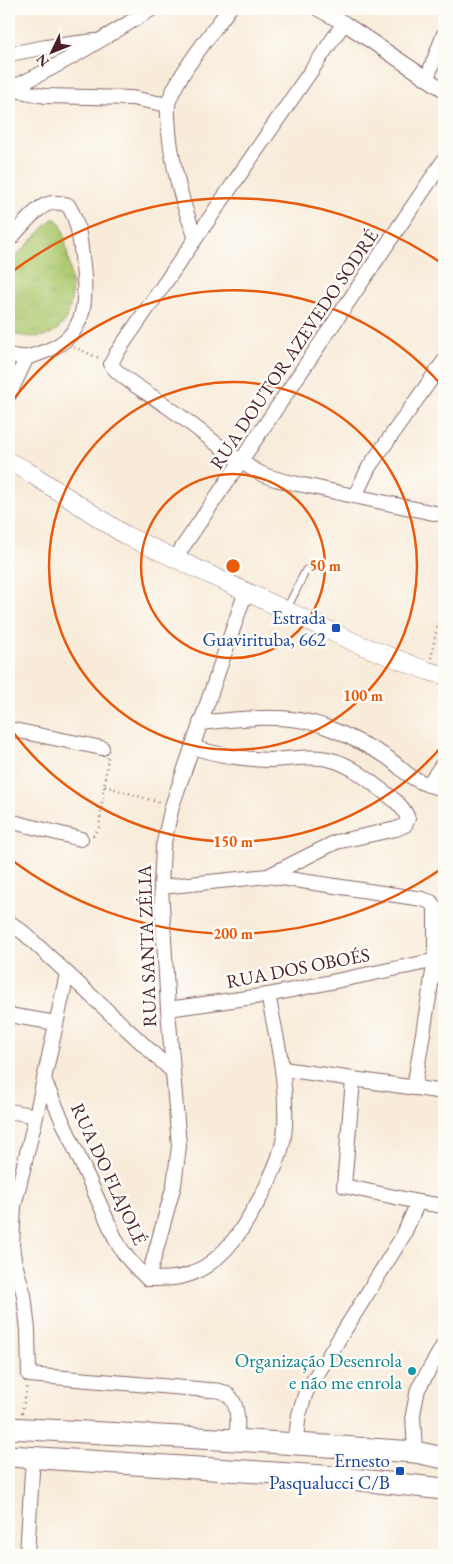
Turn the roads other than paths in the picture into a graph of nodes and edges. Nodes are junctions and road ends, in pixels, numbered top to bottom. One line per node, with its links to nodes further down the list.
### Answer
1 (152, 9): 6 (street)
2 (229, 9): 11 (street)
3 (318, 9): 4 (street)
4 (344, 23): 8 (street); 13 (street)
5 (444, 34): 8 (street)
6 (99, 41): 7 (street); 9 (street)
7 (9, 54)
8 (427, 78): 10 (street)
9 (9, 89): 11 (street)
10 (444, 90)
11 (168, 105): 13 (street)
12 (444, 160): 19 (street, RUA DOUTOR AZEVEDO SODRÉ)
13 (196, 238): 19 (street)
14 (9, 240): 16 (street)
15 (9, 354): 16 (street)
16 (26, 359): 18 (street)
17 (444, 360): 21 (street)
18 (9, 395)
19 (241, 461): 21 (street); 23 (street, RUA DOUTOR AZEVEDO SODRÉ)
20 (9, 462): 23 (street)
21 (355, 496): 22 (street)
22 (444, 514)
23 (176, 559): 25 (street)
24 (306, 570): 26 (lane)
25 (246, 591): 26 (street); 28 (street, RUA SANTA ZÉLIA)
26 (286, 610): 27 (street)
27 (436, 673)
28 (200, 723): 30 (street, RUA SANTA ZÉLIA); 33 (street)
29 (9, 729): 31 (street)
30 (192, 747): 37 (street); 38 (street, RUA SANTA ZÉLIA)
31 (102, 748)
32 (444, 762): 33 (street)
33 (428, 785): 34 (street)
34 (444, 789)
35 (9, 821): 36 (street)
36 (81, 839)
37 (268, 876): 38 (street); 40 (street)
38 (161, 887): 43 (street, RUA SANTA ZÉLIA)
39 (9, 922): 41 (street)
40 (440, 959): 42 (street, RUA DOS OBOÉS); 50 (street)
41 (67, 974): 45 (street); 47 (street)
42 (268, 995): 43 (street, RUA DOS OBOÉS); 46 (street)
43 (168, 1009): 47 (street, RUA SANTA ZÉLIA)
44 (9, 1015): 45 (street)
45 (56, 1023): 48 (street)
46 (283, 1069): 49 (street); 57 (street)
47 (173, 1072): 57 (street, RUA SANTA ZÉLIA)
48 (44, 1080): 53 (street); 57 (street, RUA DO FLAJOLÉ)
49 (353, 1080): 50 (street); 54 (street)
50 (414, 1088): 51 (street)
51 (444, 1092)
52 (9, 1111): 53 (street)
53 (36, 1116): 55 (street)
54 (418, 1202): 56 (street); 62 (street)
55 (11, 1206): 61 (street)
56 (444, 1206)
57 (148, 1279)
58 (444, 1344): 63 (street)
59 (14, 1429): 60 (main road)
60 (187, 1437): 61 (main road); 66 (main road)
61 (236, 1440): 62 (main road)
62 (295, 1444): 63 (main road)
63 (415, 1452): 65 (main road)
64 (9, 1456): 66 (main road)
65 (444, 1458)
66 (186, 1468): 68 (main road)
67 (9, 1470): 69 (main road)
68 (237, 1471): 69 (main road); 70 (main road)
69 (32, 1472): 71 (street)
70 (444, 1489)
71 (27, 1555)

